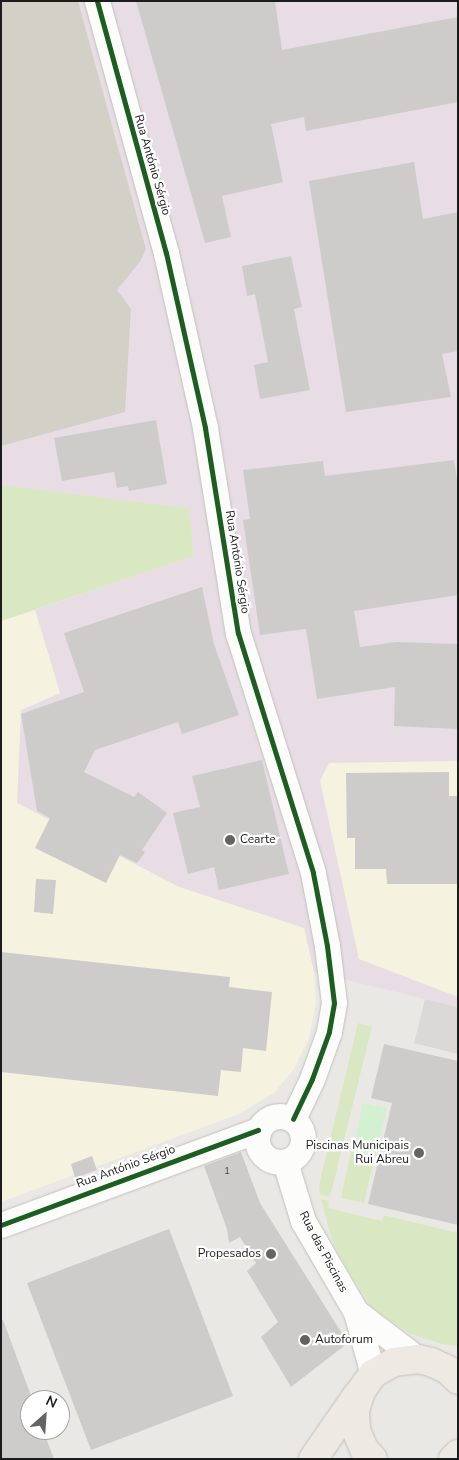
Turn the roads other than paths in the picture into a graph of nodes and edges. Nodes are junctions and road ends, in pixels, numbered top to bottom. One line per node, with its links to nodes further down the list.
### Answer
1 (97, 1): 2 (street, Rua António Sérgio)
2 (293, 1119): 3 (street); 4 (street)
3 (258, 1130): 4 (street); 5 (street, Rua António Sérgio)
4 (285, 1162): 6 (street, Rua das Piscinas)
5 (1, 1224)
6 (356, 1312): 7 (street, Rua das Piscinas); 9 (street, Rua das Piscinas)
7 (436, 1361): 8 (main road); 9 (main road)
8 (458, 1380)
9 (367, 1383): 11 (main road); 12 (main road)
10 (458, 1454): 13 (main road)
11 (313, 1459)
12 (374, 1459)
13 (452, 1459)

